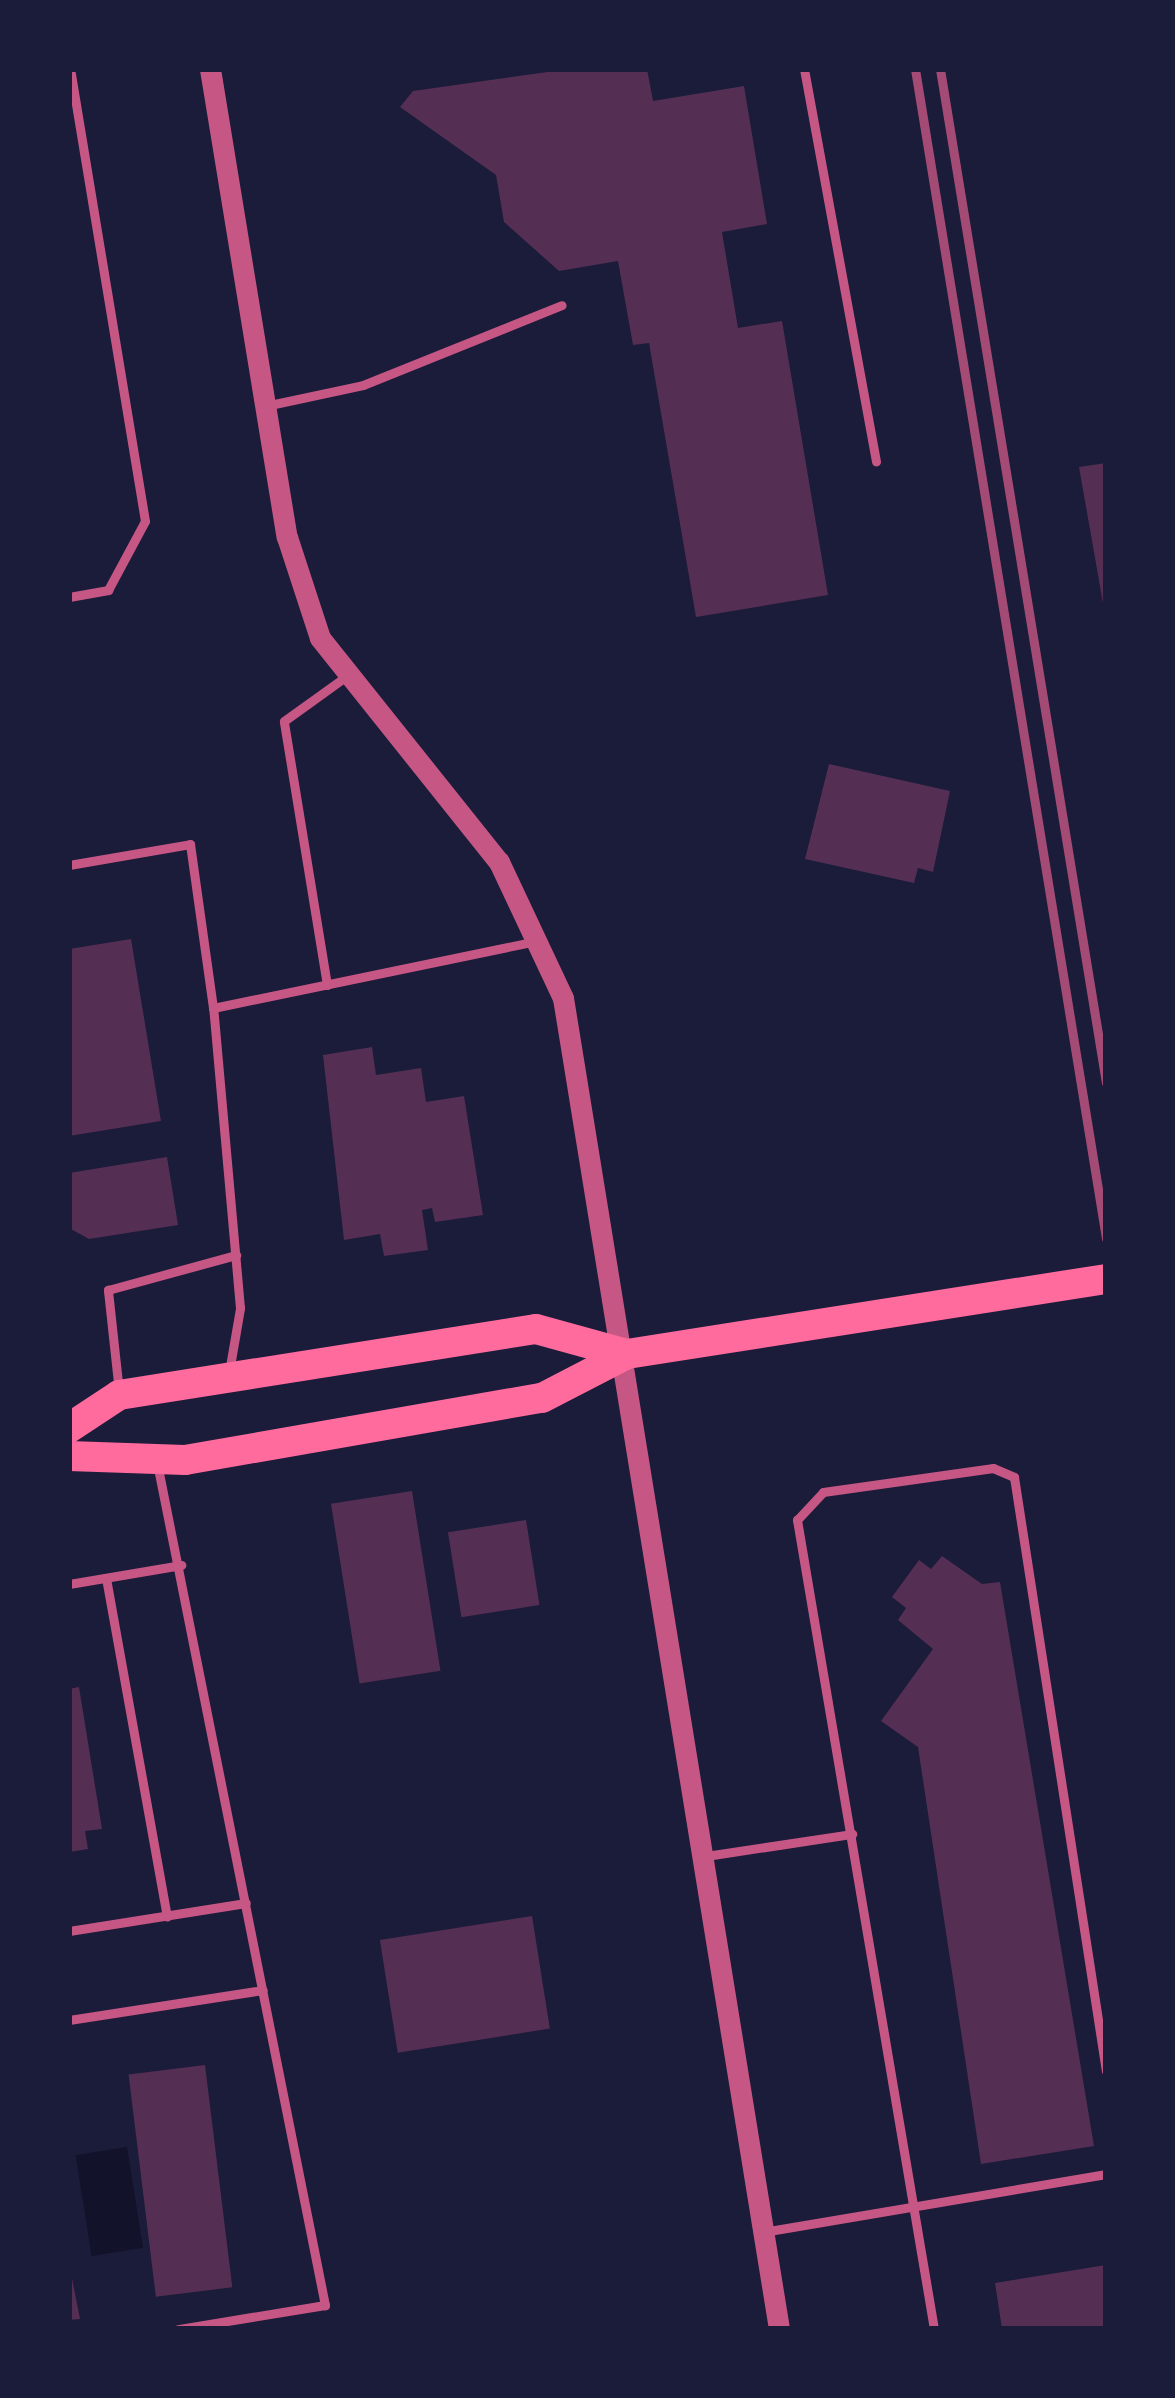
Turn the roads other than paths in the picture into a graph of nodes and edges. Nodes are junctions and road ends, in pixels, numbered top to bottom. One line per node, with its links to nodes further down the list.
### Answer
1 (70, 69): 7 (lane)
2 (210, 69): 5 (street)
3 (804, 69): 6 (lane)
4 (562, 305): 5 (lane)
5 (265, 406): 8 (street)
6 (876, 460)
7 (69, 596)
8 (349, 675): 10 (street); 11 (lane)
9 (69, 865): 12 (lane)
10 (542, 940): 11 (lane); 15 (street)
11 (327, 985): 12 (lane)
12 (213, 1008): 13 (lane)
13 (236, 1256): 16 (lane); 17 (lane)
14 (1106, 1280): 15 (main road)
15 (627, 1354): 16 (main road); 20 (main road); 25 (street)
16 (228, 1376): 17 (main road)
17 (119, 1395): 18 (main road)
18 (69, 1429)
19 (69, 1456): 20 (main road)
20 (157, 1463): 21 (lane)
21 (181, 1565): 22 (lane); 26 (lane)
22 (106, 1578): 23 (lane); 27 (lane)
23 (69, 1584)
24 (852, 1834): 25 (lane); 31 (lane); 33 (lane)
25 (706, 1856): 34 (street)
26 (246, 1903): 27 (lane); 29 (lane)
27 (167, 1917): 28 (lane)
28 (69, 1931)
29 (263, 1990): 30 (lane); 35 (lane)
30 (69, 2020)
31 (1106, 2071)
32 (1106, 2174): 33 (lane)
33 (916, 2213): 34 (lane); 37 (lane)
34 (763, 2232): 36 (street)
35 (178, 2329)
36 (779, 2329)
37 (934, 2329)

